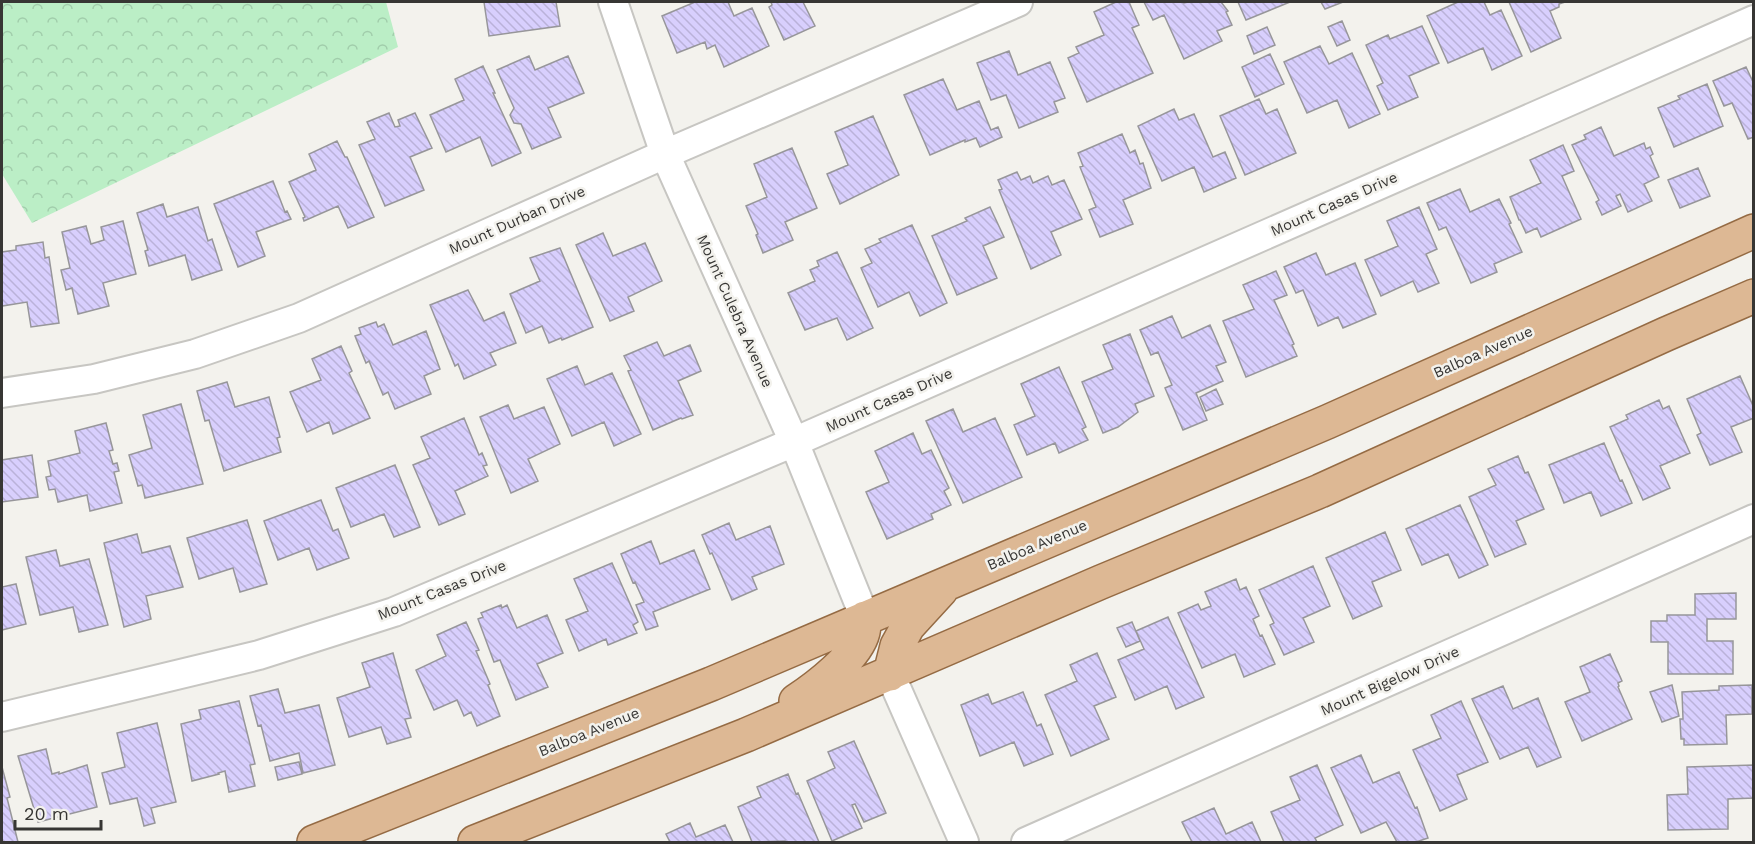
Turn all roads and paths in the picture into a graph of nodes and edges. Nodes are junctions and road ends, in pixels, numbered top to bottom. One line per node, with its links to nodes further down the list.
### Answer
1 (613, 2): 4 (street, Mount Culebra Avenue)
2 (1018, 2): 4 (street, Mount Durban Drive)
3 (1754, 20): 8 (street, Mount Casas Drive)
4 (665, 154): 7 (street, Mount Durban Drive); 8 (street, Mount Culebra Avenue)
5 (1754, 231): 10 (main road, Balboa Avenue)
6 (1754, 296): 12 (main road)
7 (2, 393)
8 (794, 442): 11 (street, Mount Culebra Avenue); 13 (street, Mount Casas Drive)
9 (1754, 519): 18 (street, Mount Bigelow Drive)
10 (951, 581): 11 (main road, Balboa Avenue); 12 (main road)
11 (865, 618): 14 (main road); 15 (main road, Balboa Avenue)
12 (890, 674): 14 (main road); 17 (street)
13 (2, 717)
14 (746, 735): 16 (main road)
15 (314, 843)
16 (475, 843)
17 (964, 843)
18 (1026, 843)

